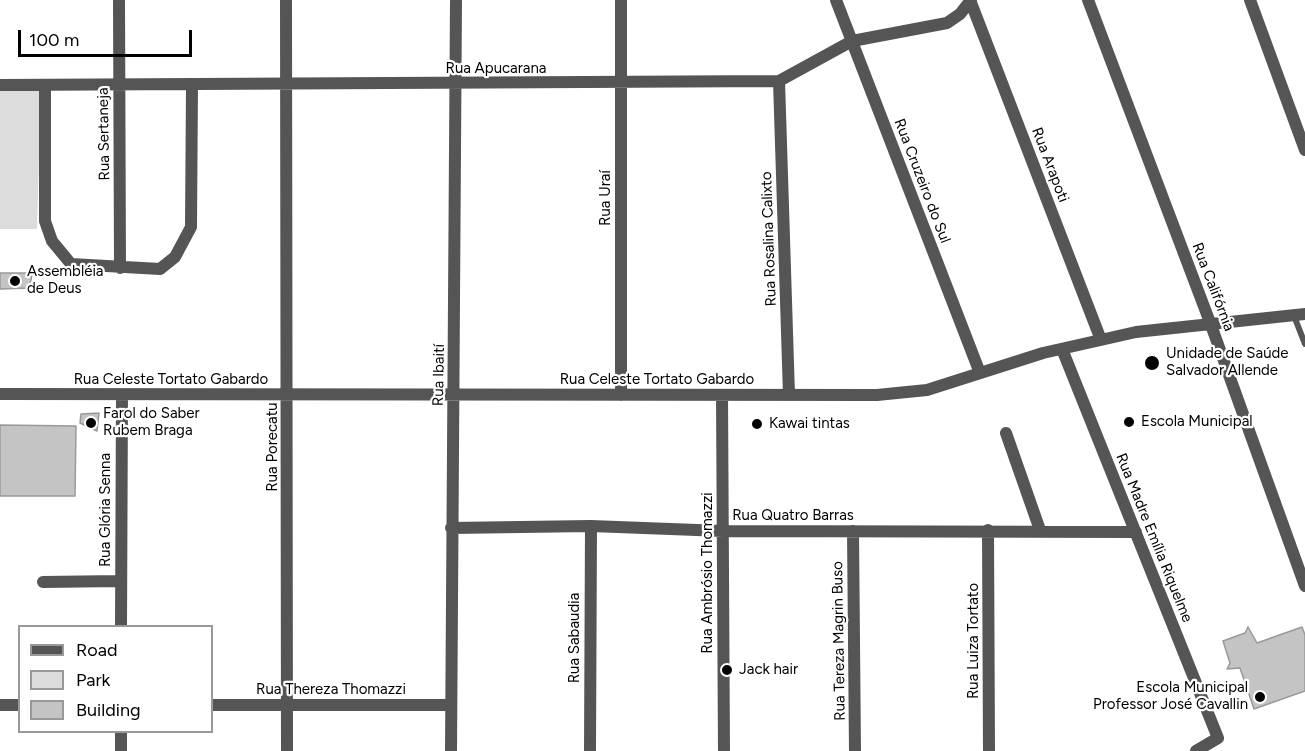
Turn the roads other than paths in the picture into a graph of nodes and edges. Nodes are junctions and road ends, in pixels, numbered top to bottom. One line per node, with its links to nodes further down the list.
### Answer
1 (119, 0): 15 (street, Rua Sertaneja)
2 (286, 0): 17 (street, Rua Porecatu)
3 (456, 0): 11 (street, Rua Ibaití)
4 (621, 0): 12 (street, Rua Uraí)
5 (836, 0): 9 (street, Rua Cruzeiro do Sul)
6 (970, 0): 9 (street, Rua Apucarana); 22 (street, Rua Arapoti)
7 (1088, 0): 21 (street, Rua Califórnia)
8 (1250, 0): 18 (street)
9 (852, 41): 10 (street, Rua Apucarana); 25 (street, Rua Cruzeiro do Sul)
10 (779, 81): 12 (street, Rua Apucarana); 32 (street, Rua Rosalina Calixto)
11 (457, 84): 12 (street, Rua Apucarana); 17 (street, Rua Apucarana); 29 (street, Rua Ibaití)
12 (621, 84): 30 (street, Rua Uraí)
13 (0, 85): 14 (street, Rua Apucarana)
14 (45, 85): 15 (street, Rua Apucarana); 19 (street)
15 (118, 85): 16 (street, Rua Apucarana); 19 (street, Rua Sertaneja)
16 (192, 85): 17 (street, Rua Apucarana); 19 (street)
17 (287, 85): 28 (street, Rua Porecatu)
18 (1305, 150)
19 (120, 268)
20 (1299, 314): 21 (street, Rua Celeste Tortato Gabardo); 23 (lane)
21 (1211, 325): 22 (street, Rua Celeste Tortato Gabardo); 43 (street, Rua Califórnia)
22 (1101, 340): 24 (street, Rua Celeste Tortato Gabardo)
23 (1305, 344)
24 (1062, 349): 25 (street, Rua Celeste Tortato Gabardo); 40 (street, Rua Madre Emília Riquelme)
25 (980, 373): 32 (street, Rua Celeste Tortato Gabardo)
26 (0, 394): 27 (street, Rua Celeste Tortato Gabardo)
27 (122, 395): 28 (street, Rua Celeste Tortato Gabardo); 41 (street, Rua Glória Senna)
28 (288, 395): 29 (street, Rua Celeste Tortato Gabardo); 48 (street, Rua Porecatu)
29 (454, 395): 30 (street, Rua Celeste Tortato Gabardo); 35 (street, Rua Ibaití)
30 (621, 395): 31 (street, Rua Celeste Tortato Gabardo)
31 (722, 395): 32 (street, Rua Celeste Tortato Gabardo); 38 (street, Rua Ambrósio Thomazzi)
32 (789, 395)
33 (1006, 433): 37 (street)
34 (591, 526): 35 (street, Rua Quatro Barras); 38 (street, Rua Quatro Barras); 54 (street, Rua Sabaudia)
35 (452, 528): 49 (street, Rua Ibaití)
36 (988, 530): 37 (street, Rua Quatro Barras); 39 (street, Rua Quatro Barras); 57 (street, Rua Luiza Tortato)
37 (1040, 530): 40 (street, Rua Quatro Barras)
38 (723, 531): 39 (street, Rua Quatro Barras); 55 (street, Rua Ambrósio Thomazzi)
39 (853, 531): 56 (street, Rua Tereza Magrin Buso)
40 (1136, 532): 58 (street, Rua Madre Emília Riquelme)
41 (120, 580): 42 (street); 44 (street, Rua Glória Senna)
42 (43, 582)
43 (1305, 586)
44 (121, 625)
45 (0, 705): 46 (street)
46 (18, 705)
47 (213, 705): 48 (street, Rua Thereza Thomazzi)
48 (288, 705): 49 (street, Rua Thereza Thomazzi); 52 (street, Rua Porecatu)
49 (451, 705): 53 (street, Rua Ibaití)
50 (121, 733): 51 (street)
51 (121, 751)
52 (287, 751)
53 (451, 751)
54 (590, 751)
55 (724, 751)
56 (855, 751)
57 (989, 751)
58 (1196, 751)

